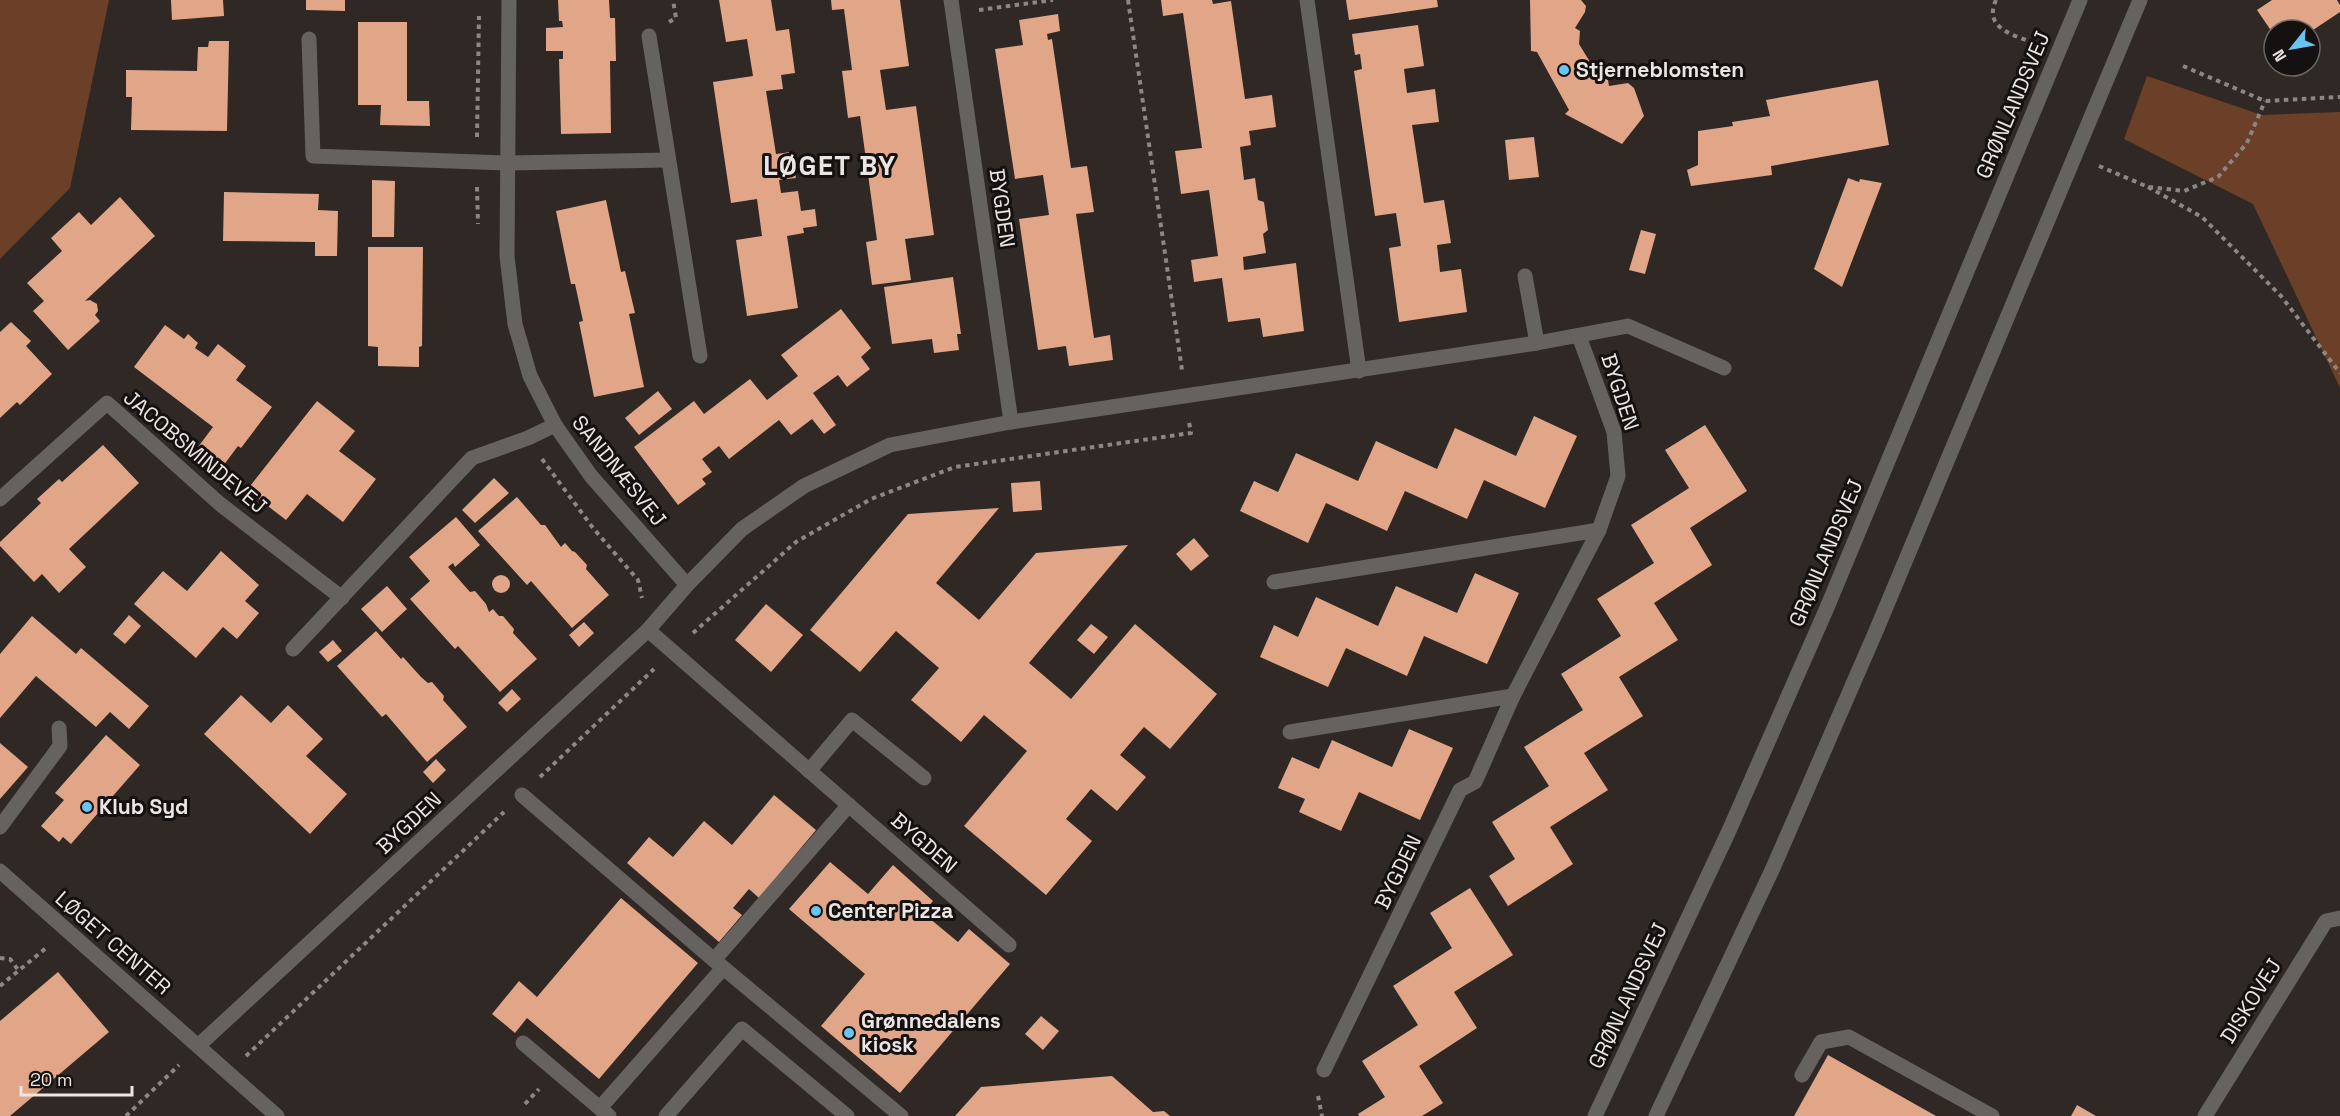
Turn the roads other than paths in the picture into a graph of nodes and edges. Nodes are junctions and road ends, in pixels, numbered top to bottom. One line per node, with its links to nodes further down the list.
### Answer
1 (509, 0): 9 (street, SANDNÆSVEJ)
2 (1307, 0): 15 (street)
3 (2080, 0): 46 (street, GRØNLANDSVEJ)
4 (2140, 0): 47 (street)
5 (952, 7): 16 (street, BYGDEN)
6 (649, 36): 8 (street)
7 (309, 39): 9 (street)
8 (668, 160): 9 (street); 13 (street)
9 (506, 163): 17 (street, SANDNÆSVEJ)
10 (1525, 276): 12 (street)
11 (1579, 336): 12 (street, BYGDEN); 14 (street, BYGDEN); 19 (street, BYGDEN)
12 (1537, 343): 15 (street, BYGDEN)
13 (700, 356)
14 (1724, 368)
15 (1359, 371): 16 (street, BYGDEN)
16 (1011, 422): 21 (street, BYGDEN)
17 (555, 425): 21 (street, SANDNÆSVEJ); 22 (street)
18 (0, 499): 22 (street, JACOBSMINDEVEJ)
19 (1599, 530): 20 (street); 25 (street, BYGDEN)
20 (1274, 582)
21 (687, 585): 23 (street, BYGDEN)
22 (342, 598): 24 (street)
23 (648, 630): 28 (street, BYGDEN); 38 (street, BYGDEN)
24 (293, 649)
25 (1513, 696): 27 (street); 39 (street, BYGDEN)
26 (59, 728): 32 (street)
27 (1290, 732)
28 (809, 771): 29 (street); 31 (street, BYGDEN)
29 (924, 778)
30 (522, 795): 36 (street)
31 (849, 805): 35 (street, BYGDEN); 36 (street)
32 (0, 827)
33 (0, 871): 38 (street, LØGET CENTER)
34 (2340, 918): 49 (street, DISKOVEJ)
35 (1009, 945)
36 (719, 964): 41 (street); 45 (street)
37 (523, 1043): 41 (street)
38 (198, 1046): 42 (street, LØGET CENTER)
39 (1324, 1070)
40 (1802, 1075): 48 (street)
41 (605, 1112)
42 (277, 1116)
43 (666, 1116): 44 (street)
44 (847, 1116)
45 (902, 1116)
46 (1594, 1116)
47 (1656, 1116)
48 (1992, 1116)
49 (2205, 1116)

